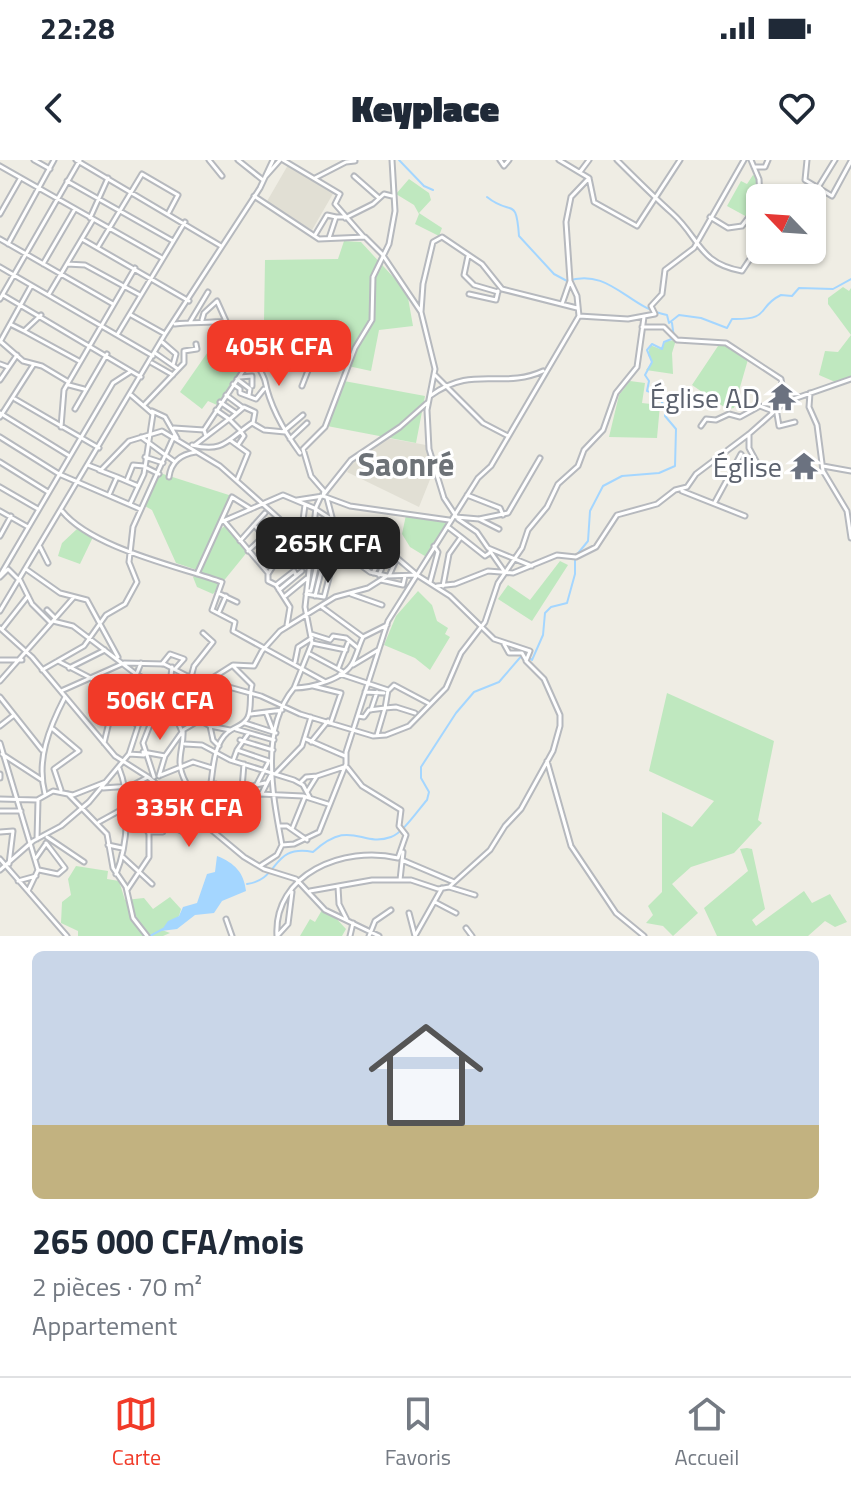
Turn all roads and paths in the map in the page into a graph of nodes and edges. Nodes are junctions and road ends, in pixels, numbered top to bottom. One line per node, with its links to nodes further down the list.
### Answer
1 (34, 160): 24 (street)
2 (54, 160): 24 (street)
3 (79, 160): 29 (street); 33 (street)
4 (209, 160): 26 (street)
5 (238, 160): 32 (street)
6 (273, 160): 32 (street)
7 (282, 160): 30 (street); 32 (street)
8 (392, 160): 41 (street)
9 (500, 160): 10 (street)
10 (509, 160)
11 (589, 160): 25 (street)
12 (617, 160): 45 (street)
13 (680, 160): 45 (street)
14 (744, 160): 51 (street)
15 (751, 160): 22 (street)
16 (768, 160): 22 (street)
17 (807, 160): 35 (street)
18 (835, 160): 36 (street)
19 (355, 161): 30 (street)
20 (562, 161): 25 (street)
21 (851, 161): 38 (street)
22 (754, 167): 34 (street)
23 (1, 168): 28 (street)
24 (50, 169): 37 (street)
25 (580, 172): 31 (street)
26 (222, 176)
27 (354, 176): 42 (street)
28 (21, 178): 37 (street); 49 (street)
29 (108, 178): 39 (street); 44 (street)
30 (315, 178): 52 (street)
31 (589, 178): 45 (street); 79 (street)
32 (264, 179): 40 (street)
33 (67, 181): 43 (street); 44 (street)
34 (757, 184)
35 (814, 184)
36 (820, 184)
37 (39, 189): 43 (street); 64 (street)
38 (826, 191)
39 (132, 192): 47 (street); 48 (street); 48 (street)
40 (254, 196): 57 (street); 65 (street)
41 (393, 197): 42 (street); 67 (street)
42 (379, 198): 52 (street)
43 (57, 199): 46 (street); 68 (street)
44 (99, 199): 47 (street); 53 (street)
45 (654, 199): 63 (street)
46 (75, 209): 53 (street); 71 (street)
47 (121, 212): 56 (street); 62 (street)
48 (169, 213): 54 (street)
49 (0, 214)
50 (336, 217): 52 (street); 57 (street); 59 (street)
51 (710, 217): 55 (street); 63 (street)
52 (344, 218): 58 (street)
53 (92, 219): 56 (street); 61 (street)
54 (185, 222): 62 (street); 65 (street)
55 (746, 222)
56 (111, 230): 66 (street); 70 (street)
57 (314, 236): 59 (street)
58 (363, 236): 59 (street); 67 (street)
59 (329, 238)
60 (0, 239): 64 (street)
61 (82, 239): 66 (street); 72 (street)
62 (173, 241): 70 (street)
63 (697, 243): 73 (street); 98 (street)
64 (8, 244): 68 (street)
65 (222, 246): 89 (street)
66 (98, 247): 75 (street)
67 (382, 254): 94 (street); 126 (street)
68 (26, 255): 71 (street); 77 (street)
69 (468, 256): 82 (street); 84 (street); 94 (street)
70 (162, 258): 78 (street)
71 (43, 264): 76 (street)
72 (67, 264): 76 (street); 81 (street)
73 (747, 264)
74 (0, 267): 77 (street)
75 (135, 268): 78 (street); 81 (street)
76 (61, 274): 85 (street); 91 (street)
77 (14, 275): 80 (street); 88 (street)
78 (152, 277): 87 (street); 89 (street)
79 (570, 281): 92 (street); 93 (street)
80 (32, 285): 85 (street); 90 (street)
81 (124, 286): 87 (street); 91 (street)
82 (500, 286): 84 (street); 92 (street)
83 (208, 292): 100 (street)
84 (498, 292): 86 (street)
85 (49, 294): 102 (street)
86 (469, 294)
87 (141, 295): 96 (street)
88 (1, 297): 90 (street)
89 (189, 301): 103 (street)
90 (21, 304): 95 (street); 101 (street)
91 (113, 304): 102 (street)
92 (562, 304): 93 (street)
93 (577, 308): 97 (street)
94 (421, 312): 132 (street)
95 (41, 315): 105 (street); 113 (street)
96 (131, 315): 107 (street); 108 (street)
97 (579, 316): 98 (street); 130 (street)
98 (644, 317): 104 (street)
99 (202, 320): 99 (street); 100 (street)
100 (190, 322): 103 (street)
101 (10, 324): 105 (street); 111 (street)
102 (101, 324): 108 (street); 113 (street)
103 (173, 324): 107 (street)
104 (642, 327): 156 (street); 264 (street)
105 (24, 331): 119 (street)
106 (239, 331): 125 (street)
107 (165, 334): 112 (street)
108 (117, 335): 117 (street)
109 (272, 337): 110 (street)
110 (295, 340): 115 (street); 120 (street)
111 (0, 341): 118 (street)
112 (161, 341): 117 (street); 124 (street)
113 (89, 344): 116 (street); 119 (street)
114 (196, 344): 129 (street)
115 (316, 350): 120 (street); 126 (street)
116 (107, 354): 131 (street); 145 (street)
117 (154, 354): 121 (street); 124 (street)
118 (17, 355): 122 (street); 127 (street)
119 (79, 361): 140 (street)
120 (312, 361): 128 (street); 128 (street); 144 (street)
121 (150, 362): 133 (street); 136 (street)
122 (35, 363): 140 (street); 152 (street)
123 (0, 364): 127 (street)
124 (173, 365): 129 (street)
125 (255, 365): 135 (street); 137 (street)
126 (346, 365): 128 (street); 197 (street)
127 (8, 367): 139 (street)
128 (334, 368)
129 (178, 369): 133 (street)
130 (545, 370): 142 (street); 182 (street)
131 (130, 372): 136 (street); 180 (street)
132 (435, 373): 142 (street); 151 (street)
133 (173, 375): 157 (street)
134 (252, 376): 135 (street); 137 (street); 143 (street)
135 (262, 376): 146 (street)
136 (141, 377): 148 (street)
137 (237, 379): 141 (street); 150 (street)
138 (851, 379): 147 (street)
139 (0, 380)
140 (68, 383): 145 (street); 173 (street)
141 (233, 384): 149 (street); 150 (street)
142 (447, 385): 151 (street); 182 (street)
143 (252, 386)
144 (302, 386)
145 (85, 389): 159 (street)
146 (264, 389): 153 (street); 155 (street)
147 (810, 393): 156 (street); 206 (street)
148 (130, 394): 157 (street); 192 (street)
149 (226, 394): 154 (street); 158 (street)
150 (249, 395): 153 (street)
151 (430, 398): 222 (street); 235 (street)
152 (15, 399): 164 (street); 173 (street)
153 (257, 399): 155 (street)
154 (220, 402): 160 (street); 163 (street)
155 (270, 402): 177 (street)
156 (785, 402): 161 (street)
157 (145, 404): 162 (street)
158 (242, 407): 163 (street); 169 (street)
159 (75, 409)
160 (216, 410): 166 (street); 167 (street)
161 (775, 410): 168 (street); 172 (street); 179 (street)
162 (152, 411): 174 (street); 178 (street)
163 (236, 413): 167 (street)
164 (1, 415): 195 (street)
165 (303, 415): 177 (street)
166 (213, 418): 171 (street); 175 (street)
167 (229, 419): 171 (street); 176 (street)
168 (795, 422)
169 (253, 423): 176 (street); 177 (street)
170 (307, 423): 186 (street)
171 (222, 424): 181 (street)
172 (701, 426)
173 (61, 427): 180 (street)
174 (174, 428): 175 (street); 185 (street)
175 (204, 430): 181 (street)
176 (241, 431): 187 (street); 190 (street)
177 (284, 432): 186 (street)
178 (151, 433): 184 (street); 185 (street); 188 (street)
179 (749, 434): 200 (street); 218 (street)
180 (81, 436): 192 (street); 195 (street)
181 (206, 436): 191 (street)
182 (508, 436): 221 (street)
183 (0, 437): 209 (street)
184 (141, 437): 188 (street); 207 (street)
185 (176, 437): 189 (street); 196 (street)
186 (290, 439): 197 (street)
187 (230, 440): 190 (street); 191 (street)
188 (149, 444): 196 (street); 198 (street)
189 (186, 444): 191 (street); 193 (street)
190 (238, 445): 214 (street)
191 (194, 446)
192 (99, 448): 204 (street)
193 (197, 452): 202 (street); 214 (street)
194 (741, 454): 224 (street)
195 (69, 456): 209 (street)
196 (167, 456): 202 (street); 203 (street)
197 (303, 456): 222 (street)
198 (145, 457): 203 (street); 205 (street)
199 (540, 458): 236 (street)
200 (756, 461)
201 (0, 462): 219 (street)
202 (175, 462): 212 (street)
203 (163, 463): 210 (street)
204 (88, 465): 207 (street); 215 (street)
205 (144, 466): 210 (street); 213 (street); 216 (street)
206 (823, 466): 208 (street); 252 (street)
207 (99, 470): 211 (street)
208 (851, 471)
209 (59, 474): 215 (street); 219 (street)
210 (159, 474): 229 (street)
211 (117, 477): 213 (street); 220 (street)
212 (169, 477)
213 (127, 480): 216 (street)
214 (237, 480): 225 (street)
215 (79, 481): 220 (street); 232 (street)
216 (138, 486): 226 (street)
217 (0, 487): 228 (street)
218 (679, 490): 224 (street); 266 (street)
219 (48, 492): 228 (street)
220 (109, 495): 226 (street)
221 (467, 495): 235 (street); 236 (street)
222 (324, 496): 223 (street); 233 (street); 240 (street); 242 (street)
223 (296, 500): 225 (street); 227 (street)
224 (715, 502): 238 (street)
225 (263, 503): 230 (street); 247 (street)
226 (130, 504): 229 (street)
227 (305, 505): 233 (street); 247 (street)
228 (38, 509): 245 (street)
229 (140, 509): 256 (street)
230 (252, 510): 241 (street); 241 (street)
231 (0, 511): 237 (street)
232 (62, 511): 255 (street); 256 (street)
233 (317, 512): 242 (street); 248 (street)
234 (265, 513): 243 (street)
235 (456, 515): 239 (street); 240 (street); 258 (street)
236 (503, 515): 239 (street)
237 (11, 516): 245 (street); 249 (street)
238 (745, 516)
239 (479, 519): 246 (street)
240 (451, 520): 244 (street)
241 (222, 522): 253 (street); 272 (street)
242 (333, 522): 257 (street)
243 (254, 525): 250 (street); 253 (street)
244 (447, 526): 251 (street); 254 (street)
245 (28, 527): 274 (street)
246 (499, 529)
247 (293, 531): 260 (street)
248 (315, 532): 261 (street); 270 (street)
249 (0, 534)
250 (264, 536): 259 (street); 260 (street)
251 (461, 537): 258 (street); 282 (street)
252 (851, 538)
253 (240, 541): 259 (street)
254 (434, 546): 275 (street); 281 (street)
255 (40, 547): 265 (street); 267 (street)
256 (131, 550): 272 (street); 300 (street)
257 (387, 550): 263 (street); 270 (street); 279 (street)
258 (489, 550): 264 (street); 271 (street)
259 (248, 551): 273 (street)
260 (279, 552): 273 (street)
261 (313, 552): 278 (street); 285 (street)
262 (325, 556): 289 (street)
263 (398, 557): 275 (street); 276 (street)
264 (513, 557): 266 (street); 271 (street)
265 (48, 563)
266 (532, 566): 271 (street)
267 (26, 569): 280 (street); 290 (street)
268 (331, 570): 289 (street)
269 (302, 571): 283 (street)
270 (373, 573): 279 (street)
271 (503, 573): 282 (street); 302 (street)
272 (197, 574): 284 (street)
273 (268, 574): 283 (street)
274 (1, 575): 280 (street)
275 (417, 575): 277 (street); 281 (street); 301 (street)
276 (388, 576): 277 (street); 279 (street)
277 (405, 576): 279 (street)
278 (307, 578): 285 (street); 291 (street)
279 (380, 578): 286 (street)
280 (18, 582): 287 (street); 295 (street)
281 (431, 583): 282 (street); 302 (street)
282 (443, 586)
283 (278, 588): 291 (street)
284 (218, 593): 288 (street); 296 (street)
285 (306, 593): 289 (street); 298 (street)
286 (351, 594): 293 (street); 294 (street)
287 (28, 596): 297 (street); 304 (street)
288 (226, 596): 292 (street); 296 (street)
289 (315, 596)
290 (74, 597): 299 (street); 300 (street)
291 (284, 597): 303 (street)
292 (237, 602)
293 (382, 605)
294 (322, 607): 298 (street); 305 (street)
295 (0, 611)
296 (219, 612): 311 (street)
297 (42, 614): 299 (street); 299 (street)
298 (306, 615): 303 (street); 309 (street)
299 (53, 621): 307 (street); 316 (street)
300 (100, 625): 307 (street); 318 (street)
301 (387, 625): 308 (street); 315 (street)
302 (483, 625): 355 (street); 406 (street)
303 (288, 626): 311 (street)
304 (1, 628): 316 (street)
305 (350, 629): 308 (street); 310 (street)
306 (203, 633): 335 (street)
307 (90, 637): 313 (street); 321 (street)
308 (363, 637): 312 (street)
309 (311, 638): 310 (street); 314 (street); 317 (street); 324 (street)
310 (347, 640): 312 (street); 314 (street)
311 (264, 648): 324 (street); 326 (street)
312 (358, 648): 327 (street)
313 (105, 649): 318 (street); 328 (street)
314 (346, 650): 332 (street)
315 (378, 650): 327 (street); 339 (street)
316 (28, 653): 320 (street); 331 (street)
317 (308, 653): 330 (street); 332 (street)
318 (119, 659): 322 (street)
319 (0, 660): 320 (street)
320 (22, 660): 336 (street)
321 (58, 661): 328 (street); 331 (street)
322 (124, 663): 323 (street); 333 (street); 334 (street)
323 (141, 663): 325 (street); 333 (street)
324 (294, 663): 330 (street)
325 (162, 664): 329 (street); 329 (street)
326 (233, 665): 338 (street); 346 (street)
327 (351, 666): 332 (street)
328 (69, 668): 334 (street)
329 (174, 668): 335 (street); 342 (street)
330 (304, 669): 337 (street); 343 (street)
331 (42, 670): 345 (street)
332 (340, 672): 337 (street); 339 (street)
333 (136, 674): 351 (street); 352 (street)
334 (90, 677): 345 (street); 357 (street)
335 (191, 677): 340 (street)
336 (0, 681)
337 (324, 681): 341 (street)
338 (211, 682): 340 (street); 346 (street)
339 (368, 682): 347 (street); 349 (street)
340 (199, 684): 350 (street)
341 (313, 686): 343 (street); 372 (street)
342 (171, 687): 344 (street); 352 (street)
343 (294, 688): 360 (street)
344 (180, 690): 350 (street); 356 (street)
345 (61, 691): 354 (street)
346 (250, 692): 360 (street); 367 (street)
347 (365, 692): 348 (street); 369 (street)
348 (377, 692): 349 (street); 362 (street)
349 (387, 692): 355 (street); 359 (street)
350 (191, 694): 358 (street); 371 (street)
351 (133, 696): 361 (street); 361 (street)
352 (168, 696): 356 (street)
353 (0, 697): 368 (street)
354 (65, 697): 377 (street); 391 (street)
355 (428, 703): 384 (street)
356 (172, 704): 358 (street); 363 (street); 381 (street)
357 (119, 707): 361 (street); 375 (street); 391 (street)
358 (179, 708): 371 (street)
359 (385, 708): 362 (street); 365 (street); 384 (street)
360 (284, 709): 364 (street); 370 (street); 382 (street)
361 (134, 710): 366 (street)
362 (371, 710): 369 (street)
363 (155, 712): 366 (street); 399 (street)
364 (266, 712): 367 (street); 382 (street)
365 (415, 713)
366 (142, 714): 375 (street)
367 (249, 714): 373 (street)
368 (14, 715): 374 (street); 395 (street)
369 (358, 716): 380 (street)
370 (311, 717): 372 (street); 385 (street)
371 (200, 721): 376 (street); 381 (street)
372 (330, 721): 380 (street); 388 (street)
373 (243, 722): 378 (street); 382 (street)
374 (0, 726)
375 (138, 726): 398 (street)
376 (210, 726): 379 (street); 392 (street)
377 (53, 729): 395 (street); 427 (street)
378 (236, 729): 379 (street); 383 (street)
379 (230, 730): 392 (street)
380 (353, 730): 384 (street); 402 (street)
381 (182, 732): 389 (street); 400 (street)
382 (275, 733): 387 (street)
383 (248, 734): 386 (street); 387 (street)
384 (376, 736)
385 (306, 739): 388 (street); 415 (street)
386 (240, 740): 393 (street); 394 (street)
387 (275, 740): 394 (street)
388 (311, 742): 402 (street)
389 (185, 744): 396 (street); 408 (street)
390 (0, 745): 397 (street)
391 (103, 745): 403 (street)
392 (219, 746): 396 (street)
393 (237, 750): 404 (street); 405 (street)
394 (273, 750): 401 (street)
395 (43, 751): 418 (street)
396 (217, 753): 404 (street); 411 (street)
397 (2, 754): 413 (street); 418 (street)
398 (129, 754): 399 (street); 403 (street)
399 (144, 754): 400 (street); 417 (street)
400 (165, 756): 417 (street)
401 (272, 756): 405 (street); 415 (street)
402 (345, 756): 409 (street)
403 (124, 761): 410 (street); 417 (street)
404 (233, 761): 407 (street)
405 (269, 761): 412 (street)
406 (547, 761): 480 (street); 499 (street)
407 (244, 764): 412 (street); 426 (street)
408 (180, 766): 411 (street); 417 (street); 436 (street)
409 (345, 766): 416 (street); 438 (street); 463 (street)
410 (119, 768): 419 (street); 425 (street)
411 (212, 768): 422 (street)
412 (263, 771): 415 (street); 423 (street)
413 (8, 773): 414 (street); 434 (street)
414 (0, 775)
415 (272, 775): 420 (street); 421 (street); 432 (street)
416 (317, 776): 421 (street); 431 (street)
417 (152, 777): 425 (street); 437 (street)
418 (42, 780): 428 (street)
419 (107, 781): 424 (street); 429 (street)
420 (265, 783): 423 (street); 430 (street)
421 (300, 783): 431 (street)
422 (213, 784): 426 (street); 436 (street); 444 (street)
423 (257, 785): 426 (street)
424 (102, 787): 425 (street); 440 (street)
425 (125, 787): 439 (street)
426 (242, 788)
427 (61, 792): 428 (street); 429 (street)
428 (45, 794): 435 (street)
429 (68, 794): 440 (street)
430 (260, 794): 432 (street); 444 (street)
431 (306, 796): 432 (street); 438 (street); 450 (street)
432 (273, 798): 449 (street)
433 (0, 799): 434 (street)
434 (18, 799): 435 (street); 442 (street)
435 (38, 800): 456 (street)
436 (199, 800): 437 (street); 448 (street)
437 (180, 804): 443 (street)
438 (328, 804): 457 (street)
439 (128, 806): 445 (street); 446 (street); 462 (street)
440 (82, 809): 446 (street); 455 (street)
441 (0, 811): 442 (street)
442 (21, 811): 458 (street)
443 (191, 813): 453 (street); 453 (street); 454 (street)
444 (228, 816): 448 (street)
445 (143, 818): 447 (street); 452 (street)
446 (99, 822): 460 (street)
447 (165, 824): 452 (street); 453 (street)
448 (214, 824): 454 (street)
449 (278, 826): 450 (street); 461 (street)
450 (292, 829): 457 (street)
451 (0, 832): 469 (street)
452 (148, 832): 473 (street)
453 (195, 834)
454 (216, 834): 470 (street)
455 (48, 835): 456 (street); 459 (street); 468 (street)
456 (37, 839): 458 (street)
457 (307, 840): 461 (street)
458 (31, 843): 465 (street); 469 (street)
459 (46, 843): 465 (street); 472 (street)
460 (108, 845): 462 (street); 474 (street)
461 (282, 845): 470 (street)
462 (122, 848): 464 (street)
463 (403, 848): 467 (street); 478 (street)
464 (122, 857): 473 (street); 474 (street)
465 (36, 858): 472 (street)
466 (1, 860): 469 (street)
467 (402, 860): 476 (street); 480 (street)
468 (84, 862)
469 (8, 864): 471 (street); 477 (street)
470 (260, 866): 478 (street)
471 (0, 870)
472 (38, 870): 475 (street)
473 (140, 872): 479 (street); 484 (street)
474 (116, 874): 484 (street)
475 (36, 876): 477 (street); 485 (street)
476 (400, 880): 481 (street); 483 (street)
477 (18, 881): 485 (street)
478 (300, 882): 486 (street); 487 (street)
479 (152, 884)
480 (454, 884): 482 (street)
481 (338, 887): 486 (street); 494 (street)
482 (449, 887): 483 (street); 488 (street)
483 (442, 888): 489 (street)
484 (127, 890): 501 (street)
485 (28, 891): 500 (street)
486 (310, 891): 494 (street)
487 (292, 892): 498 (street); 498 (street)
488 (475, 895)
489 (434, 901): 492 (street); 506 (street)
490 (391, 910): 497 (street)
491 (409, 913): 506 (street)
492 (456, 913)
493 (226, 919): 502 (street)
494 (347, 920): 495 (street)
495 (353, 923): 497 (street); 503 (street)
496 (466, 928): 507 (street)
497 (371, 930): 504 (street); 505 (street)
498 (280, 935)
499 (642, 935)
500 (67, 936)
501 (147, 936)
502 (232, 936)
503 (350, 936)
504 (369, 936)
505 (379, 936)
506 (415, 936)
507 (472, 936)

